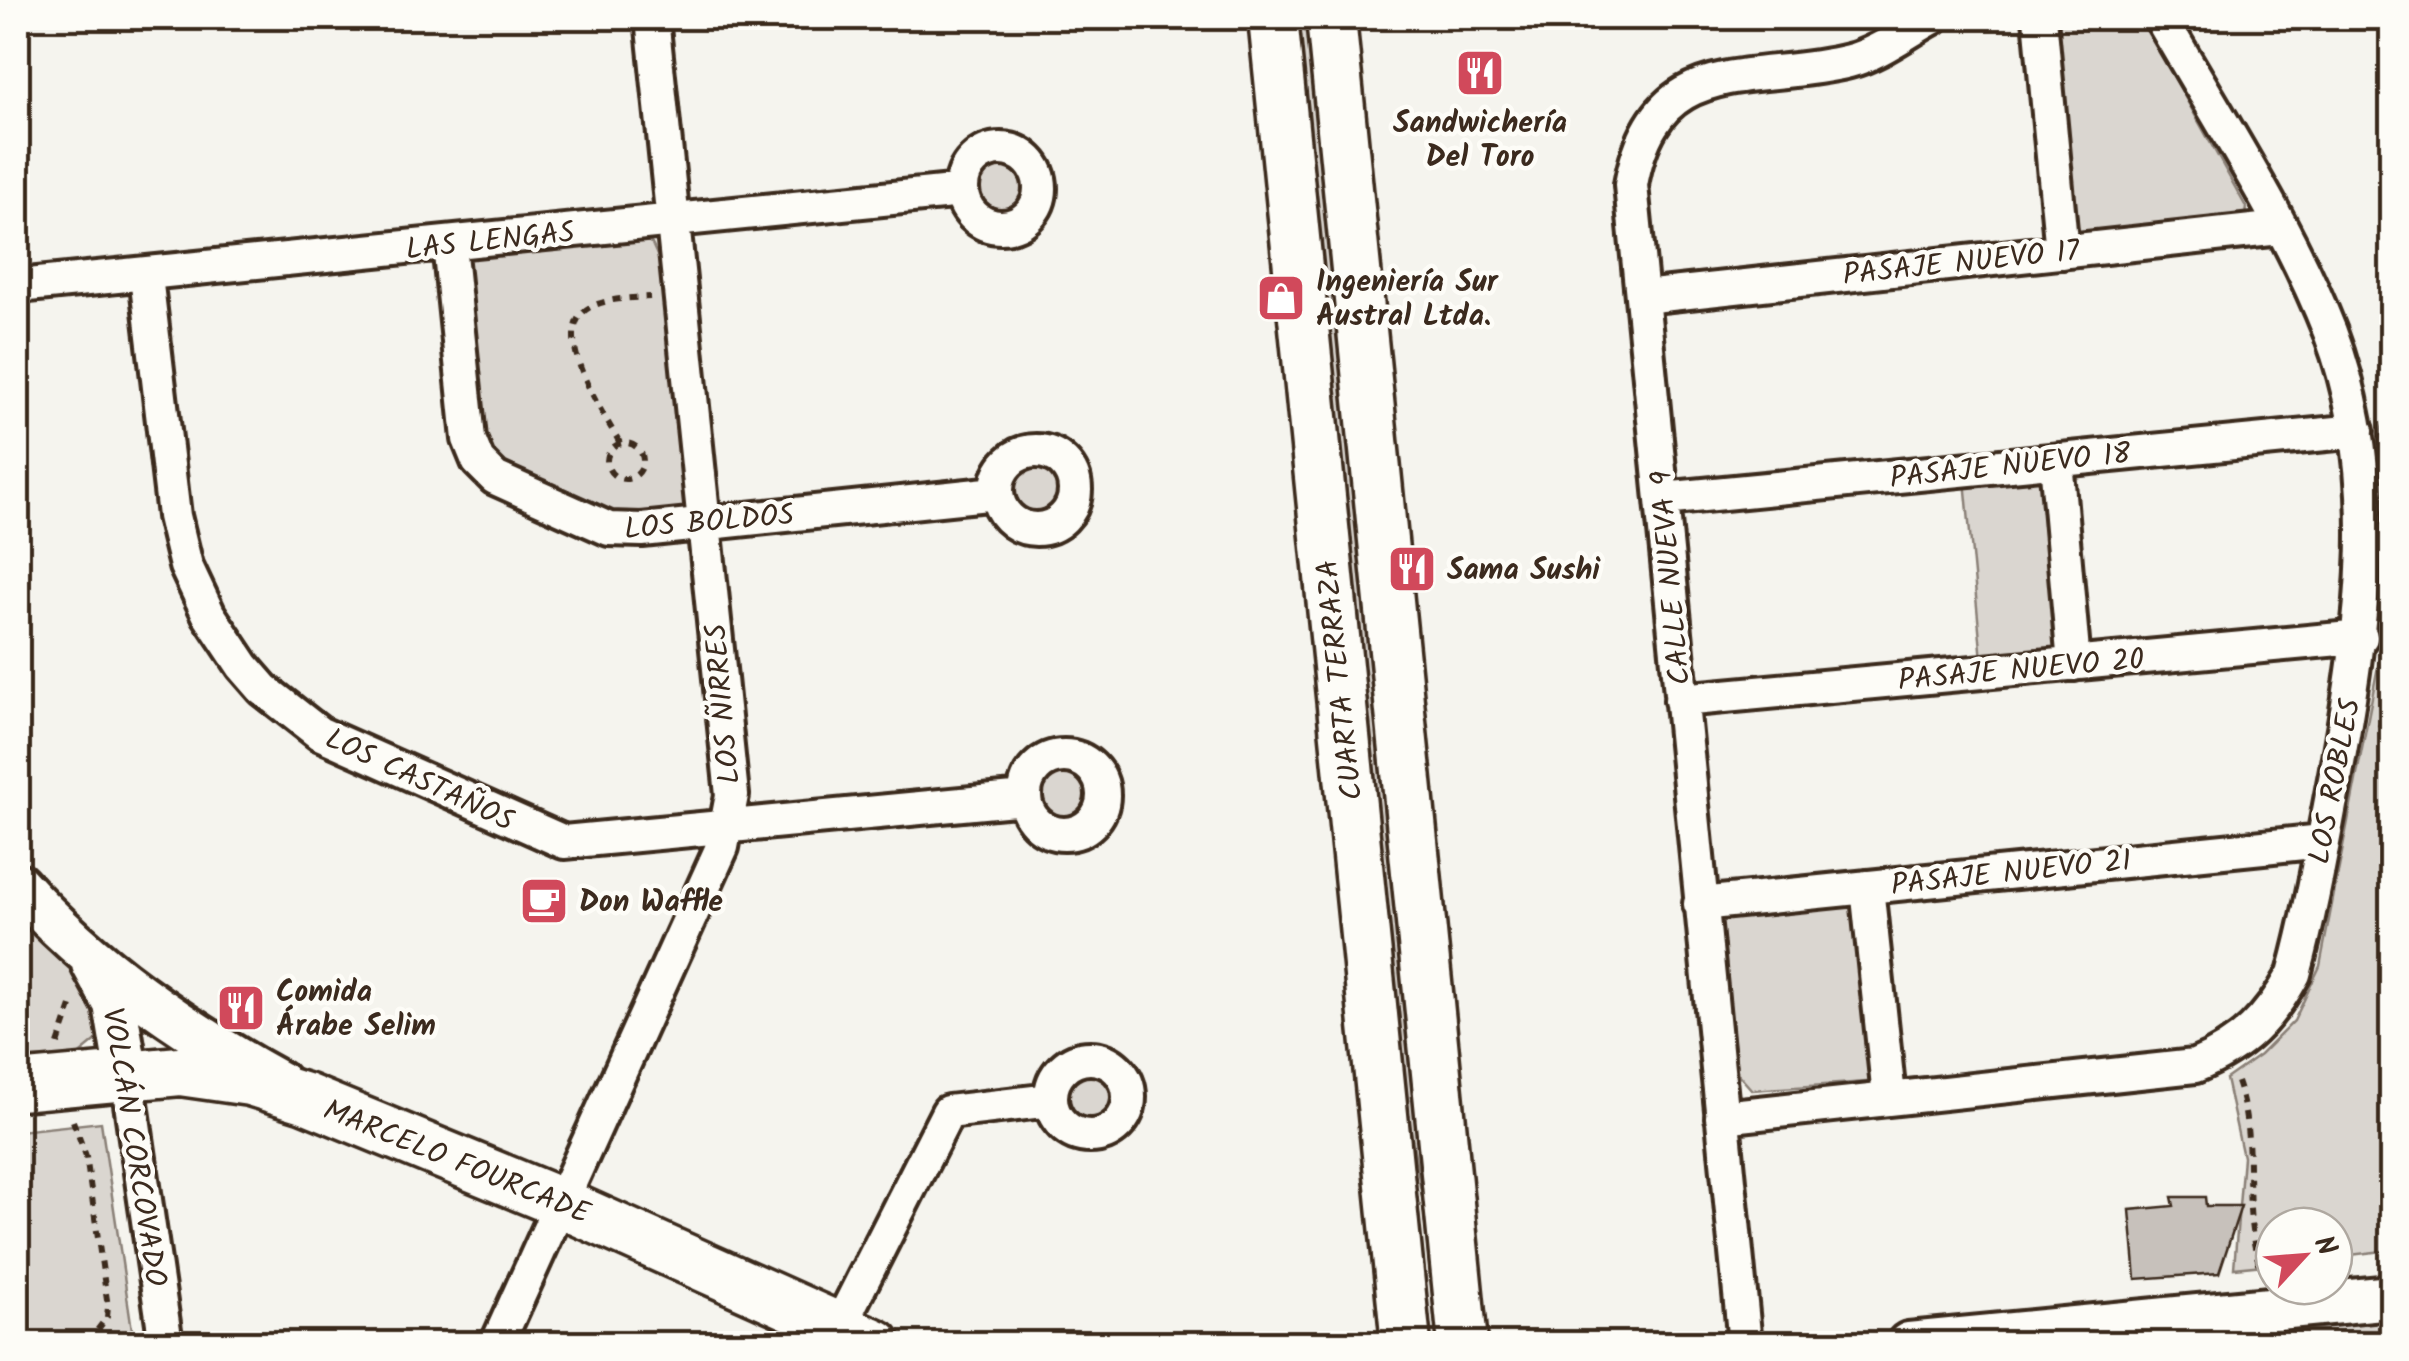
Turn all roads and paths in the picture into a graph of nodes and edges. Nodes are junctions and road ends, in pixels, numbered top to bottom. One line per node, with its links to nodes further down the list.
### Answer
1 (652, 18): 8 (street, LOS ÑIRRES)
2 (1273, 18): 48 (main road, CUARTA TERRAZA)
3 (1331, 18): 49 (main road, CUARTA TERRAZA)
4 (1932, 18): 15 (street, CALLE NUEVA 9)
5 (2040, 18): 11 (street)
6 (2161, 18): 9 (street, LOS ROBLES)
7 (962, 191): 8 (street, LAS LENGAS)
8 (671, 220): 10 (street, LAS LENGAS); 14 (street, LOS ÑIRRES)
9 (2280, 228): 11 (street, PASAJE NUEVO 17); 16 (street, LOS ROBLES)
10 (449, 244): 12 (street, LAS LENGAS); 21 (street, LOS BOLDOS)
11 (2062, 252): 15 (street, PASAJE NUEVO 17)
12 (146, 276): 13 (street, LAS LENGAS); 26 (street, LOS CASTAÑOS)
13 (18, 286)
14 (679, 294): 17 (path); 21 (street, LOS ÑIRRES)
15 (1643, 297): 20 (street, CALLE NUEVA 9)
16 (2356, 432): 18 (street, PASAJE NUEVO 18); 22 (street, LOS ROBLES)
17 (620, 443): 17 (path)
18 (2056, 461): 20 (street, PASAJE NUEVO 18); 23 (street)
19 (997, 493): 21 (street, LOS BOLDOS)
20 (1663, 499): 24 (street, CALLE NUEVA 9)
21 (704, 524): 26 (street, LOS ÑIRRES)
22 (2361, 637): 23 (street, PASAJE NUEVO 20); 27 (street, LOS ROBLES)
23 (2074, 664): 24 (street, PASAJE NUEVO 20)
24 (1682, 700): 30 (street, CALLE NUEVA 9)
25 (1025, 798): 26 (street, LOS CASTAÑOS)
26 (727, 829): 40 (street, LOS ÑIRRES)
27 (2323, 841): 29 (street, PASAJE NUEVO 21); 32 (street, LOS ROBLES)
28 (18, 886): 31 (street, VOLCÁN CORCOVADO)
29 (1866, 887): 30 (street, PASAJE NUEVO 21); 35 (street)
30 (1700, 904): 39 (street, CALLE NUEVA 9)
31 (88, 955): 33 (street, VOLCÁN CORCOVADO); 36 (street, VOLCÁN CORCOVADO)
32 (2214, 1058): 35 (street, LOS ROBLES); 41 (path)
33 (127, 1076): 34 (main road, MARCELO FOURCADE); 36 (main road, MARCELO FOURCADE); 46 (street, VOLCÁN CORCOVADO)
34 (18, 1086)
35 (1888, 1097): 39 (street, LOS ROBLES)
36 (305, 1098): 40 (main road, MARCELO FOURCADE)
37 (1050, 1100): 44 (street)
38 (70, 1115): 45 (path)
39 (1722, 1116): 50 (street, CALLE NUEVA 9)
40 (561, 1203): 44 (main road, MARCELO FOURCADE); 47 (street, LOS ÑIRRES)
41 (2254, 1244)
42 (2392, 1297): 43 (street)
43 (2082, 1335): 51 (street)
44 (858, 1336)
45 (87, 1344)
46 (166, 1344)
47 (498, 1344)
48 (1406, 1344)
49 (1462, 1344)
50 (1745, 1344)
51 (1909, 1344)

